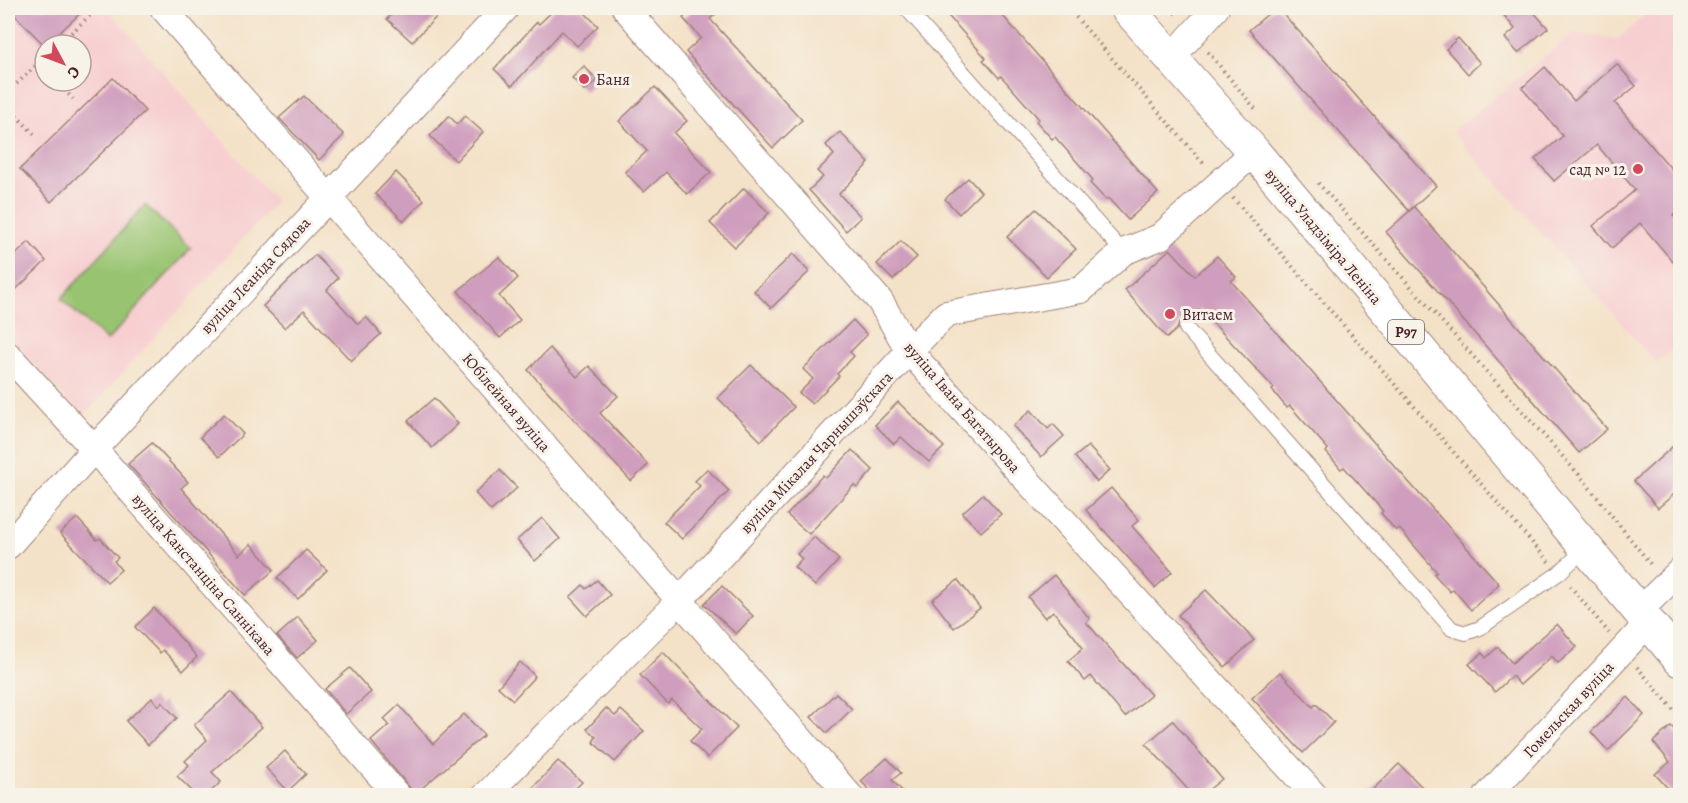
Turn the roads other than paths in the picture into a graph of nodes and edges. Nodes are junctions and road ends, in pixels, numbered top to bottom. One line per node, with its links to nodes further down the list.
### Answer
1 (163, 8): 9 (street, Юбілейная вуліца)
2 (506, 8): 9 (street, вуліца Леаніда Сядова)
3 (625, 8): 12 (street, вуліца Івана Багатырова)
4 (906, 8): 10 (lane)
5 (1127, 8): 7 (main road, вуліца Уладзіміра Леніна / Р97)
6 (1216, 8): 7 (street)
7 (1182, 45): 8 (main road, вуліца Уладзіміра Леніна / Р97)
8 (1254, 152): 10 (street, вуліца Мікалая Чарнышэўскага); 16 (main road, вуліца Уладзіміра Леніна / Р97)
9 (327, 198): 14 (street, вуліца Леаніда Сядова); 18 (street, Юбілейная вуліца)
10 (1123, 252): 12 (street, вуліца Мікалая Чарнышэўскага)
11 (1186, 328): 16 (lane)
12 (909, 351): 18 (street, вуліца Мікалая Чарнышэўскага); 24 (street, вуліца Івана Багатырова)
13 (8, 355): 14 (street, вуліца Канстанціна Саннікава)
14 (94, 449): 15 (street, вуліца Леаніда Сядова); 21 (street, вуліца Канстанціна Саннікава)
15 (8, 546)
16 (1586, 548): 19 (main road, вуліца Уладзіміра Леніна / Р97)
17 (1674, 578): 19 (street, Гомельская вуліца)
18 (681, 599): 22 (street, вуліца Мікалая Чарнышэўскага); 23 (street, Юбілейная вуліца)
19 (1644, 617): 20 (main road, вуліца Уладзіміра Леніна / Р97); 25 (street, Гомельская вуліца)
20 (1680, 660)
21 (398, 795)
22 (485, 795)
23 (850, 795)
24 (1315, 795)
25 (1487, 795)

